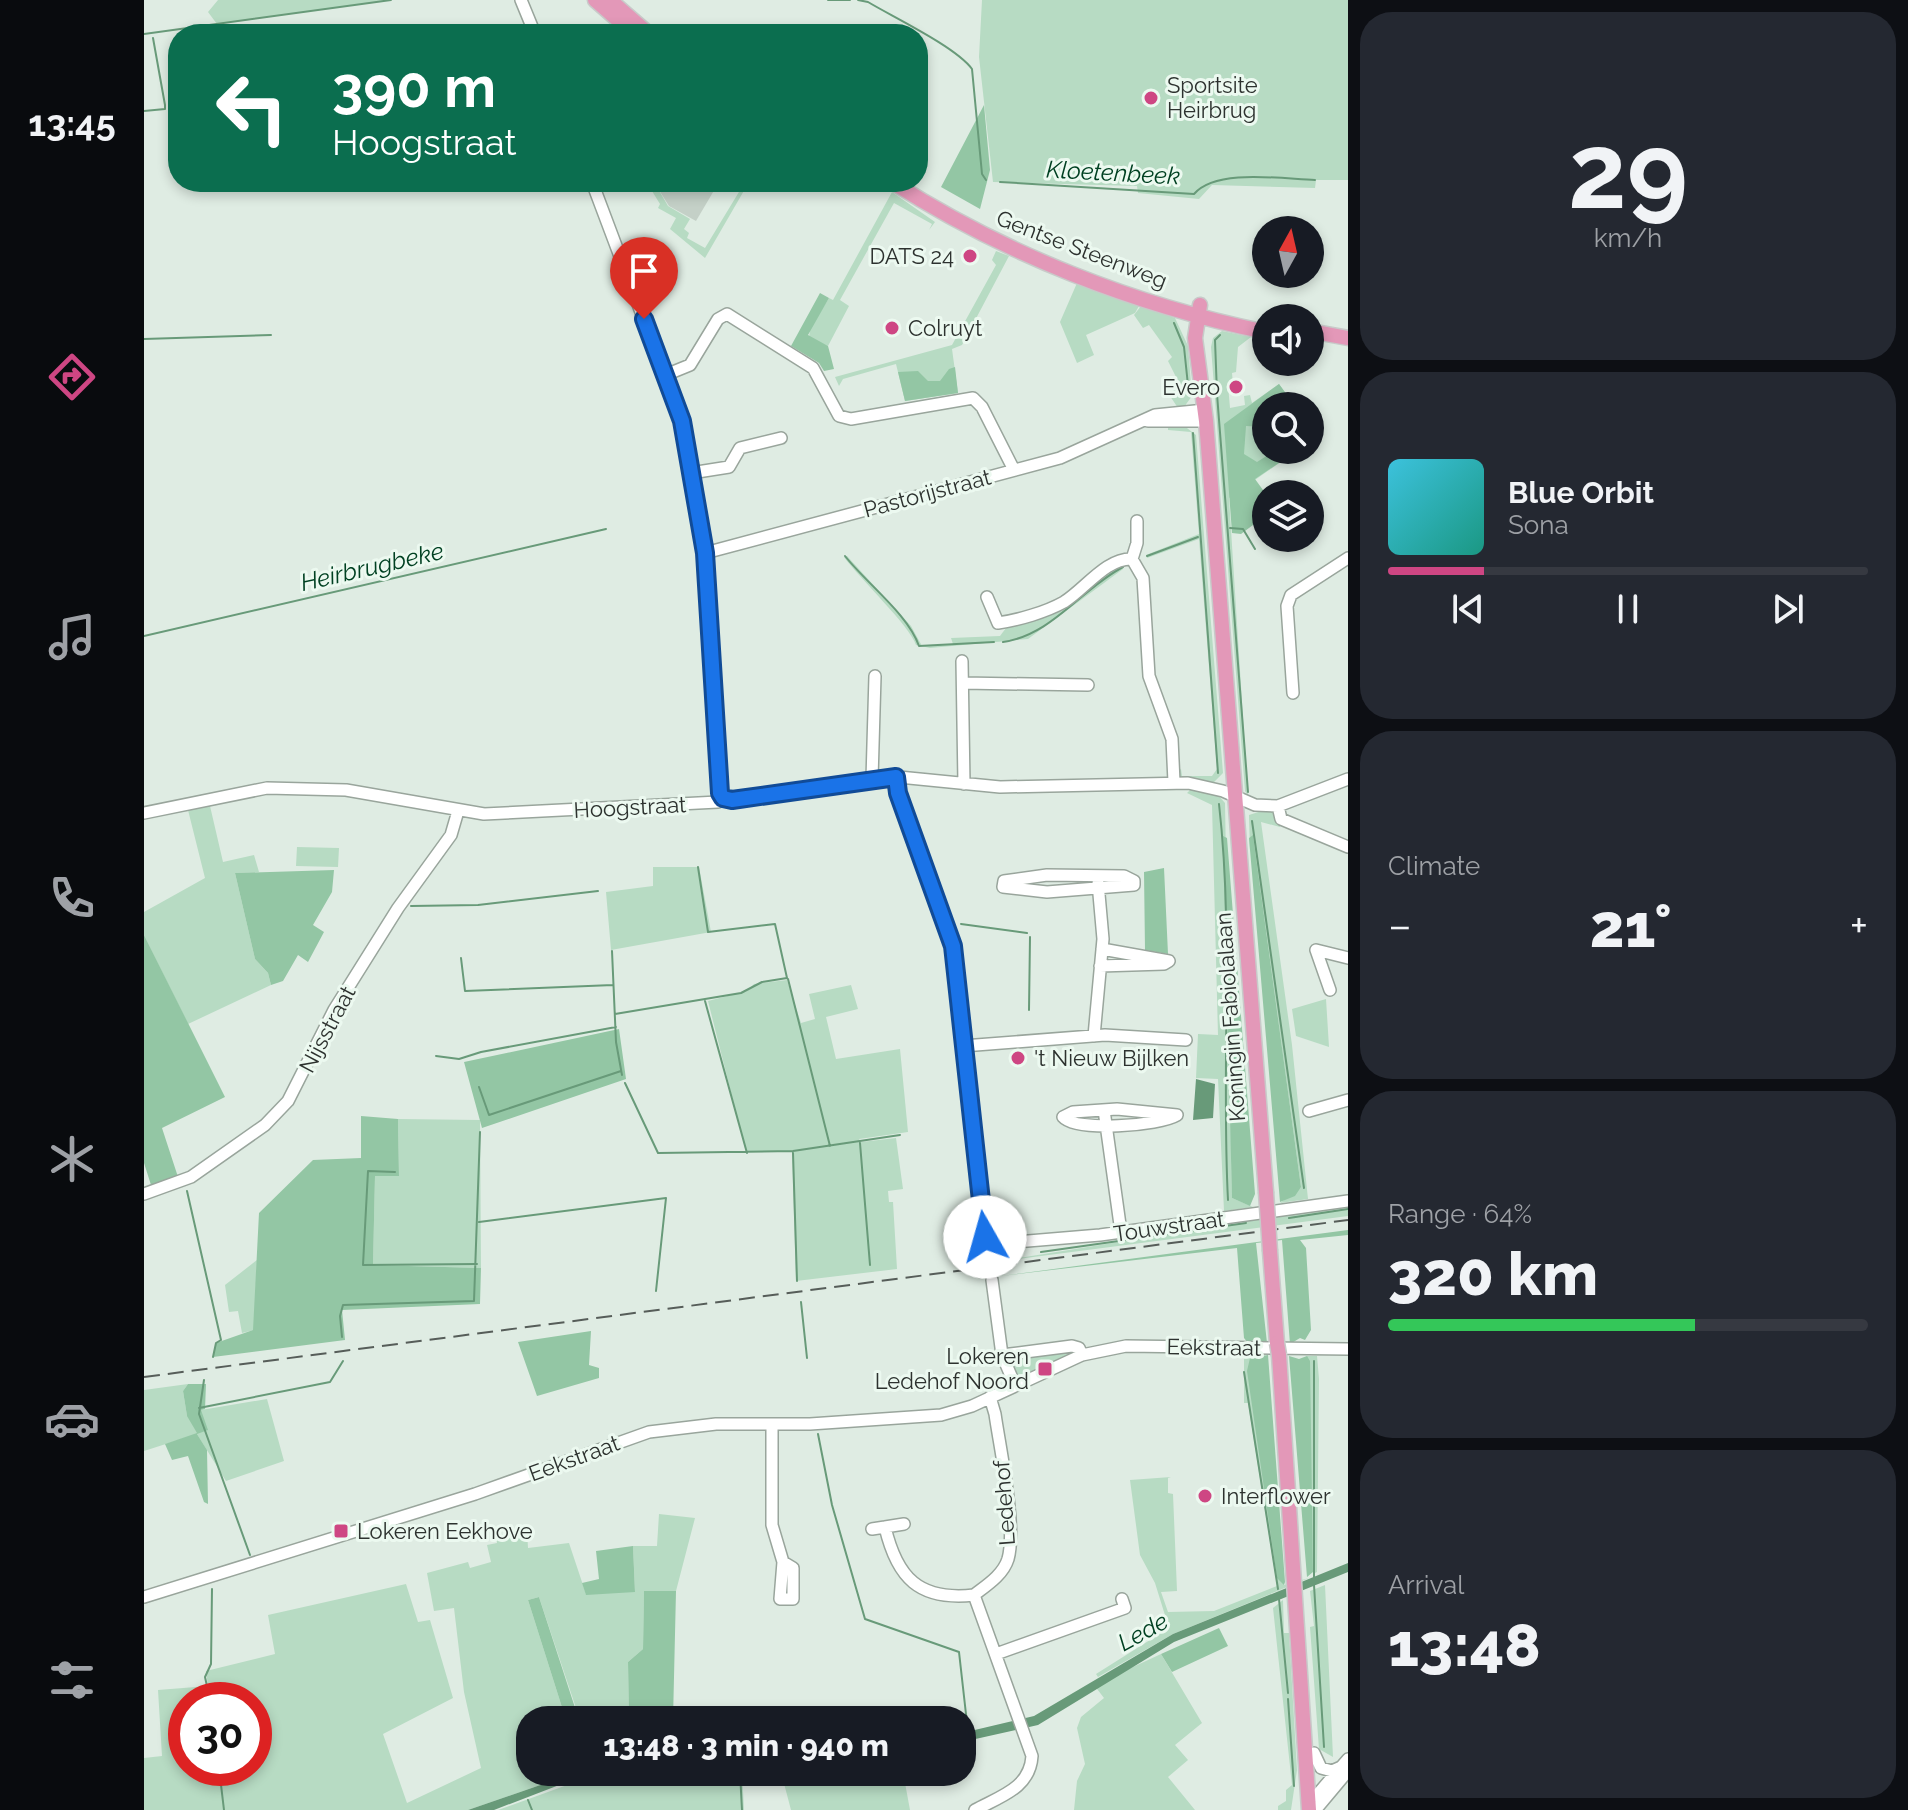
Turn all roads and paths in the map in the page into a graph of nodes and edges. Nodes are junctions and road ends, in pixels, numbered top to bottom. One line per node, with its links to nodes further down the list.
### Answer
1 (521, 0): 4 (street)
2 (595, 0): 5 (main road)
3 (610, 0): 6 (main road)
4 (531, 24)
5 (623, 24)
6 (638, 24)
7 (596, 192): 17 (street)
8 (909, 192): 10 (main road, Gentse Steenweg)
9 (926, 192): 10 (main road, Gentse Steenweg)
10 (1204, 312): 11 (main road, Gentse Steenweg); 12 (main road, Gentse Steenweg); 18 (main road, Koningin Fabiolalaan)
11 (1252, 320)
12 (1252, 327)
13 (1324, 334): 14 (main road)
14 (1348, 338)
15 (1324, 343): 16 (main road)
16 (1348, 347)
17 (663, 376): 20 (street); 21 (street)
18 (1205, 416): 20 (street, Pastorijstraat); 32 (main road, Koningin Fabiolalaan)
19 (781, 438): 21 (street)
20 (1014, 470): 23 (street, Pastorijstraat)
21 (691, 473): 23 (street)
22 (1137, 521): 25 (street)
23 (705, 553): 40 (street)
24 (1348, 558): 31 (street)
25 (1132, 559): 26 (street); 36 (street)
26 (987, 597)
27 (962, 661): 29 (street)
28 (875, 676): 34 (street)
29 (963, 683): 30 (street); 37 (street)
30 (1088, 685)
31 (1293, 693)
32 (1233, 774): 38 (street); 39 (main road, Koningin Fabiolalaan)
33 (896, 777): 34 (street, Hoogstraat); 37 (street, Hoogstraat); 55 (street)
34 (872, 779): 40 (street, Hoogstraat)
35 (1348, 779): 41 (street)
36 (1174, 782): 37 (street, Hoogstraat); 38 (street, Hoogstraat)
37 (964, 784)
38 (1202, 784): 39 (street, Hoogstraat)
39 (1235, 797): 41 (street, Hoogstraat); 75 (main road, Koningin Fabiolalaan, bridge)
40 (723, 798): 42 (street, Hoogstraat)
41 (1278, 806): 44 (street)
42 (458, 811): 43 (street, Hoogstraat); 60 (street, Nijsstraat)
43 (144, 813)
44 (1348, 847)
45 (1047, 875): 46 (street); 48 (street); 48 (street)
46 (1097, 875): 47 (street); 47 (street)
47 (1098, 888): 48 (street); 49 (street)
48 (1047, 892)
49 (1102, 949): 51 (street); 51 (street)
50 (1348, 958): 52 (street)
51 (1100, 966): 53 (street)
52 (1330, 990)
53 (1094, 1036): 54 (street); 55 (street)
54 (1186, 1040)
55 (963, 1046): 62 (street, Touwstraat)
56 (1348, 1100): 58 (street)
57 (1104, 1110): 59 (street); 59 (street); 59 (street)
58 (1309, 1111)
59 (1106, 1126): 62 (street)
60 (144, 1194)
61 (1348, 1201): 62 (street, Touwstraat)
62 (1121, 1232)
63 (992, 1280): 65 (street)
64 (1348, 1349): 66 (street, Eekstraat)
65 (1002, 1355): 66 (street, Eekstraat); 67 (street)
66 (1082, 1355): 67 (street, Eekstraat)
67 (1015, 1385): 68 (street, Eekstraat)
68 (990, 1397): 69 (street, Eekstraat); 72 (street, Ledehof)
69 (772, 1424): 71 (street); 73 (street, Eekstraat)
70 (904, 1524): 72 (street)
71 (783, 1562)
72 (974, 1595): 76 (street)
73 (144, 1597)
74 (1125, 1607): 76 (street)
75 (1299, 1621): 77 (main road, Koningin Fabiolalaan); 79 (main road, Koningin Fabiolalaan)
76 (996, 1654): 80 (street)
77 (1314, 1753): 78 (street); 79 (main road, Koningin Fabiolalaan)
78 (1346, 1765): 79 (street)
79 (1313, 1807)
80 (975, 1810)

